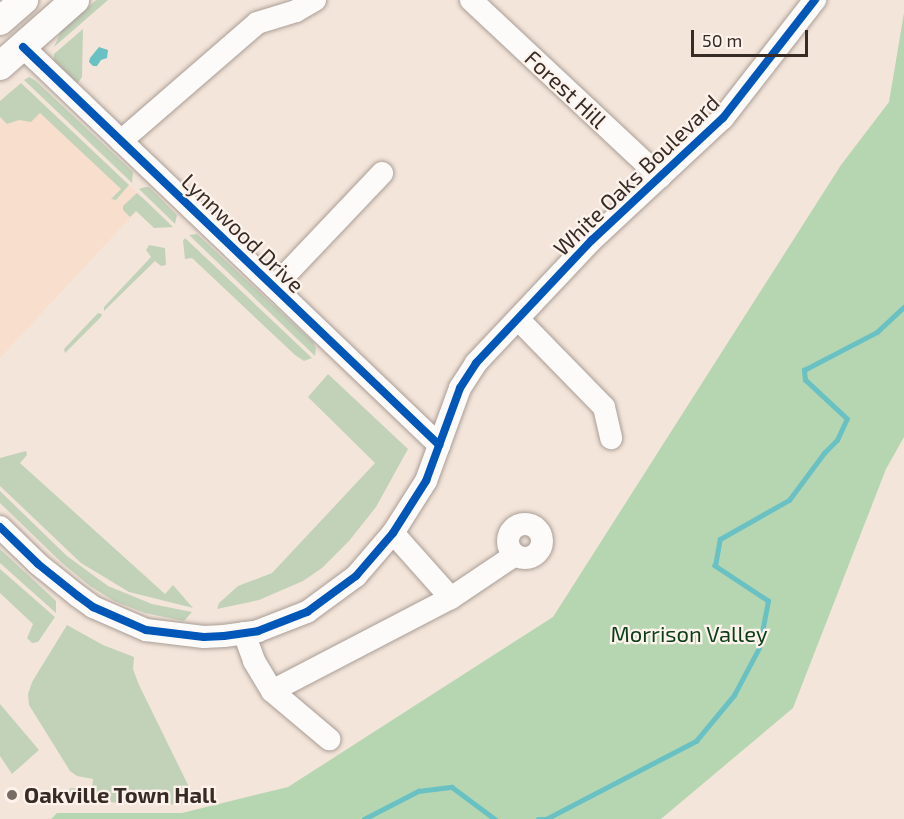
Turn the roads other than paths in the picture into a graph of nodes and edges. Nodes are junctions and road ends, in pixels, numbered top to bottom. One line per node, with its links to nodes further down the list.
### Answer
1 (24, 0): 6 (main road)
2 (75, 0): 7 (main road)
3 (315, 0): 9 (street)
4 (471, 0): 11 (street, Forest Hill)
5 (814, 0): 11 (street, White Oaks Boulevard)
6 (0, 21)
7 (23, 47): 8 (main road); 9 (street, Lynnwood Drive)
8 (0, 66)
9 (122, 141): 12 (street, Lynnwood Drive)
10 (382, 173): 12 (street)
11 (660, 177): 13 (street, White Oaks Boulevard)
12 (274, 287): 15 (street, Lynnwood Drive)
13 (518, 319): 14 (street); 15 (street, White Oaks Boulevard)
14 (611, 438)
15 (439, 445): 17 (street, White Oaks Boulevard)
16 (0, 527): 20 (street, White Oaks Boulevard)
17 (393, 533): 19 (street); 20 (street, White Oaks Boulevard)
18 (515, 555): 19 (street)
19 (452, 598): 21 (street)
20 (244, 633): 21 (street)
21 (272, 691): 22 (street)
22 (329, 739)

